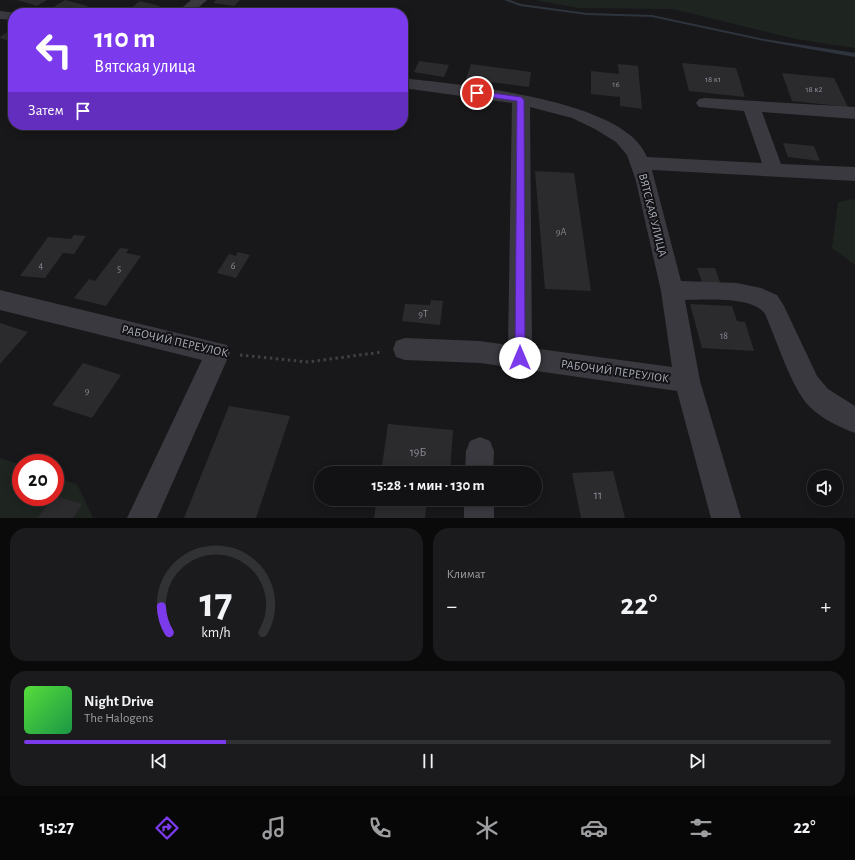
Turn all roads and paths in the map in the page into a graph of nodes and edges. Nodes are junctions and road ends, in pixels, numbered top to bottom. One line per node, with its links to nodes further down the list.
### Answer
1 (200, 0): 2 (street)
2 (189, 8)
3 (408, 84): 4 (street, ВЯТСКАЯ УЛИЦА)
4 (521, 100): 8 (street, ВЯТСКАЯ УЛИЦА); 15 (street)
5 (705, 103): 6 (street)
6 (751, 106): 7 (street); 9 (street)
7 (855, 113)
8 (640, 163): 9 (street); 11 (street, ВЯТСКАЯ УЛИЦА)
9 (774, 170): 10 (street)
10 (855, 174)
11 (672, 291): 16 (street, ВЯТСКАЯ УЛИЦА); 17 (street)
12 (0, 300): 14 (street, РАБОЧИЙ ПЕРЕУЛОК)
13 (405, 349): 14 (path, РАБОЧИЙ ПЕРЕУЛОК); 15 (street, РАБОЧИЙ ПЕРЕУЛОК)
14 (218, 352): 19 (street)
15 (520, 358): 16 (street, РАБОЧИЙ ПЕРЕУЛОК)
16 (687, 381): 21 (street, ВЯТСКАЯ УЛИЦА)
17 (855, 420)
18 (479, 506): 20 (street)
19 (142, 518)
20 (479, 518)
21 (726, 518)

